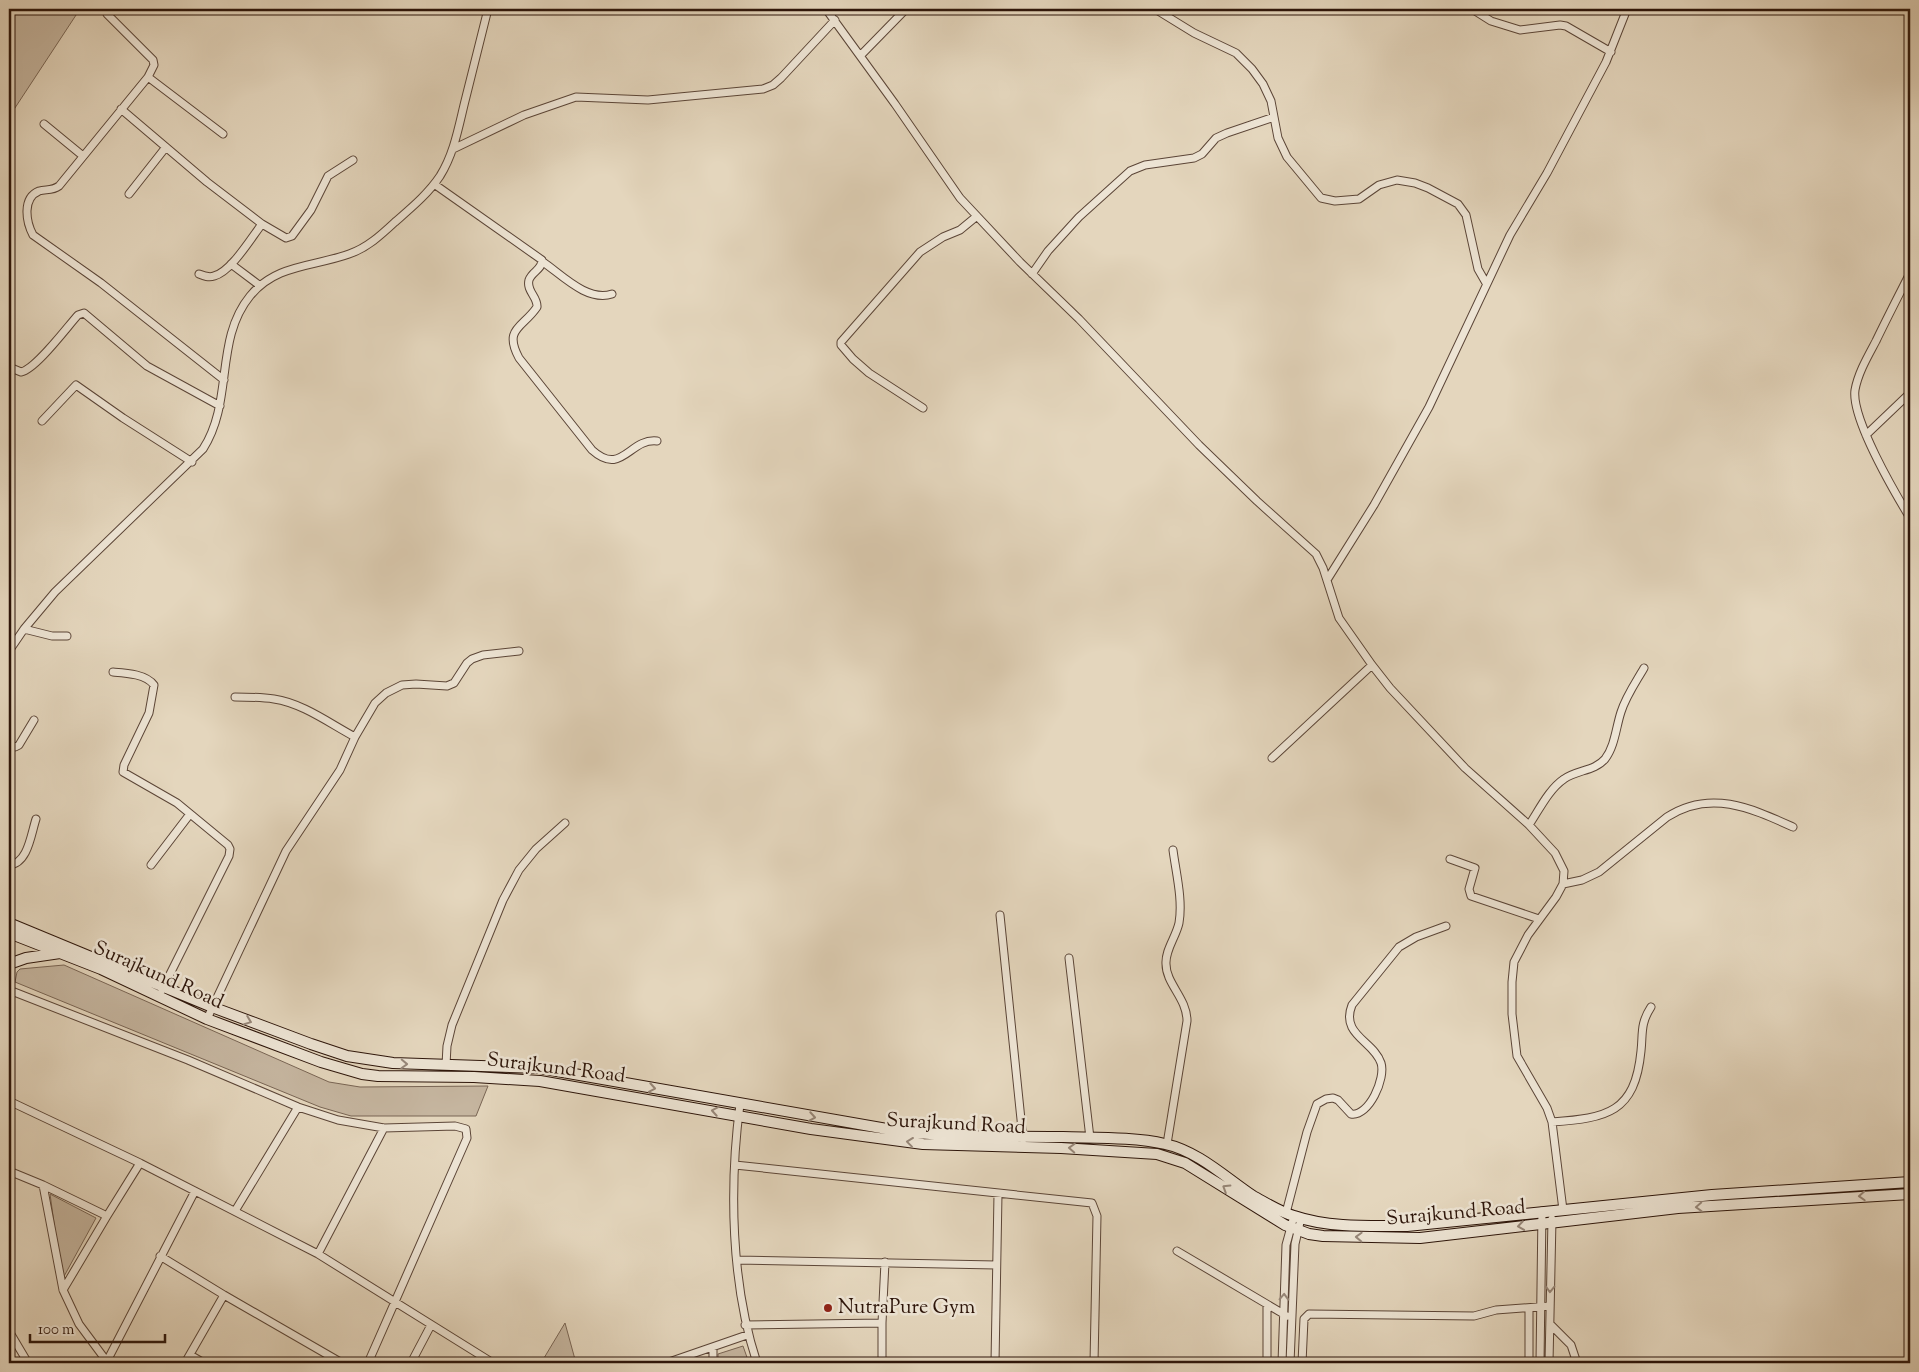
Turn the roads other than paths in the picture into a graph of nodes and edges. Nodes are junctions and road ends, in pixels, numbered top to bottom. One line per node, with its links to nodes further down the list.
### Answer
1 (488, 9): 19 (street)
2 (826, 9): 10 (street)
3 (906, 9): 12 (street)
4 (1156, 9): 15 (street)
5 (1472, 9): 11 (street)
6 (1627, 9): 11 (street)
7 (1905, 9): 8 (street)
8 (1910, 13)
9 (107, 14): 13 (street)
10 (834, 20): 12 (street); 19 (street)
11 (1610, 52): 31 (street)
12 (861, 55): 24 (street)
13 (148, 77): 14 (street); 17 (street)
14 (121, 109): 18 (street); 20 (street)
15 (1274, 117): 30 (street); 31 (street)
16 (44, 124): 20 (street)
17 (222, 134)
18 (166, 147): 23 (street); 25 (street)
19 (453, 149): 22 (street)
20 (83, 156): 35 (street)
21 (353, 160): 25 (street)
22 (434, 184): 26 (street); 32 (street)
23 (129, 194)
24 (976, 216): 30 (street); 38 (street)
25 (262, 224): 27 (street)
26 (543, 262): 33 (street); 41 (street)
27 (231, 264): 29 (street); 32 (street)
28 (1910, 273): 40 (street)
29 (199, 274)
30 (1032, 274): 44 (street)
31 (1486, 283): 44 (street)
32 (260, 285): 35 (street)
33 (612, 294)
34 (9, 367): 37 (street)
35 (224, 380): 37 (street)
36 (1910, 393): 40 (street)
37 (220, 406): 42 (street)
38 (923, 408)
39 (42, 421): 42 (street)
40 (1866, 435): 43 (street)
41 (657, 440)
42 (192, 462): 45 (street)
43 (1910, 517)
44 (1327, 580): 49 (street)
45 (24, 629): 46 (street); 48 (street)
46 (67, 636)
47 (519, 650): 54 (street)
48 (9, 651)
49 (1372, 665): 56 (street); 60 (street)
50 (1644, 668): 60 (street)
51 (113, 672): 57 (street)
52 (235, 697): 54 (street)
53 (34, 720): 55 (street)
54 (355, 737): 79 (street)
55 (9, 745)
56 (1272, 758)
57 (190, 814): 65 (street); 78 (street)
58 (36, 819): 64 (street)
59 (565, 823): 82 (street)
60 (1529, 825): 66 (street)
61 (1793, 827): 66 (street)
62 (1173, 850): 90 (street)
63 (1450, 859): 69 (street)
64 (9, 865)
65 (151, 865)
66 (1563, 884): 69 (street)
67 (9, 912): 70 (street)
68 (1000, 915): 89 (street)
69 (1539, 919): 86 (street)
70 (9, 923): 72 (main road); 78 (main road, Surajkund Road)
71 (1446, 926): 103 (street)
72 (9, 927)
73 (9, 933): 74 (main road, Surajkund Road)
74 (63, 953): 76 (main road); 78 (main road, Surajkund Road)
75 (1069, 958): 88 (street)
76 (9, 964)
77 (9, 990): 84 (street)
78 (162, 991): 79 (main road, Surajkund Road); 81 (main road, Surajkund Road)
79 (212, 1007): 81 (street); 82 (main road, Surajkund Road, one-way to 82)
80 (1651, 1007): 86 (street)
81 (207, 1019): 85 (main road, Surajkund Road, one-way to 81)
82 (446, 1065): 85 (main road, Surajkund Road, one-way to 85)
83 (9, 1101): 91 (street)
84 (298, 1107): 87 (street); 100 (street)
85 (739, 1110): 89 (main road, Surajkund Road); 92 (street)
86 (1552, 1122): 99 (street)
87 (384, 1128): 107 (street); 114 (street)
88 (1090, 1138): 89 (main road, Surajkund Road); 90 (main road, Surajkund Road)
89 (1023, 1142): 105 (main road, Surajkund Road, one-way to 89)
90 (1166, 1144): 103 (main road, Surajkund Road)
91 (140, 1163): 96 (street); 102 (street)
92 (735, 1164): 97 (street); 109 (street)
93 (9, 1171): 95 (street)
94 (1910, 1182): 99 (main road, Surajkund Road)
95 (43, 1185): 102 (street); 112 (street)
96 (194, 1191): 100 (street); 108 (street)
97 (998, 1194): 111 (street); 142 (street)
98 (1910, 1194): 104 (main road, Surajkund Road, one-way to 104)
99 (1563, 1210): 101 (main road, Surajkund Road)
100 (235, 1211): 107 (street)
101 (1547, 1211): 103 (main road, Surajkund Road); 104 (street)
102 (107, 1216): 112 (street)
103 (1293, 1216): 105 (street)
104 (1547, 1223): 105 (main road, Surajkund Road, one-way to 105); 116 (street, one-way to 116); 117 (street)
105 (1294, 1229): 119 (street, one-way to 105); 120 (street)
106 (1177, 1251): 115 (street)
107 (318, 1254): 114 (street)
108 (160, 1256): 113 (street); 130 (street)
109 (737, 1260): 110 (street); 124 (street)
110 (885, 1262): 111 (street); 121 (street)
111 (996, 1265): 141 (street)
112 (63, 1290): 130 (street)
113 (224, 1295): 128 (street); 133 (street)
114 (395, 1301): 123 (street); 134 (street)
115 (1268, 1305): 119 (street); 143 (street)
116 (1550, 1306): 117 (street); 122 (street)
117 (1541, 1307): 118 (street); 148 (street)
118 (1529, 1308): 146 (street); 147 (street)
119 (1284, 1315): 120 (street); 144 (street)
120 (1292, 1319): 145 (street)
121 (882, 1323): 124 (street); 140 (street)
122 (1550, 1324): 149 (street); 150 (street)
123 (431, 1325): 135 (street); 136 (street)
124 (745, 1325): 126 (street)
125 (9, 1331): 129 (street)
126 (747, 1335): 127 (street); 139 (street)
127 (713, 1348): 137 (street); 138 (street)
128 (190, 1355): 131 (street); 132 (street)
129 (28, 1363)
130 (107, 1363)
131 (185, 1363)
132 (204, 1363)
133 (342, 1363)
134 (368, 1363)
135 (411, 1363)
136 (493, 1363)
137 (666, 1363)
138 (713, 1363)
139 (757, 1363)
140 (882, 1363)
141 (995, 1363)
142 (1094, 1363)
143 (1267, 1363)
144 (1282, 1363)
145 (1290, 1363)
146 (1302, 1363)
147 (1529, 1363)
148 (1540, 1363)
149 (1549, 1363)
150 (1577, 1363)

